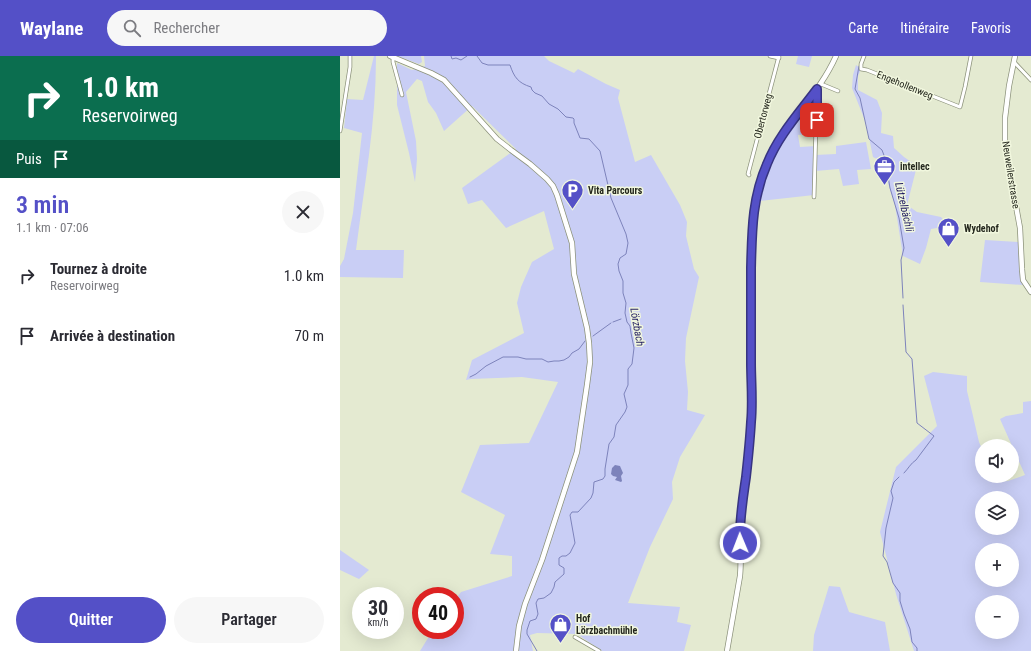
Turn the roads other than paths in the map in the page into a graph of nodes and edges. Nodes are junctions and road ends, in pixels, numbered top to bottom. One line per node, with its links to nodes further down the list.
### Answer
1 (350, 56): 15 (street)
2 (770, 56): 8 (street)
3 (836, 56): 11 (street)
4 (864, 56): 5 (street, Engehollenweg)
5 (971, 56)
6 (1015, 56): 9 (street, Neuweilerstrasse)
7 (391, 57): 14 (street); 20 (street)
8 (779, 57): 16 (street, Obertorweg)
9 (1014, 62): 10 (street); 18 (street, Neuweilerstrasse)
10 (1031, 80)
11 (821, 84): 12 (street); 13 (street)
12 (817, 89): 17 (street); 22 (street)
13 (838, 91)
14 (402, 95)
15 (340, 131)
16 (749, 176)
17 (814, 197)
18 (1031, 292)
19 (575, 637): 21 (street)
20 (516, 651)
21 (599, 651)
22 (728, 651)

